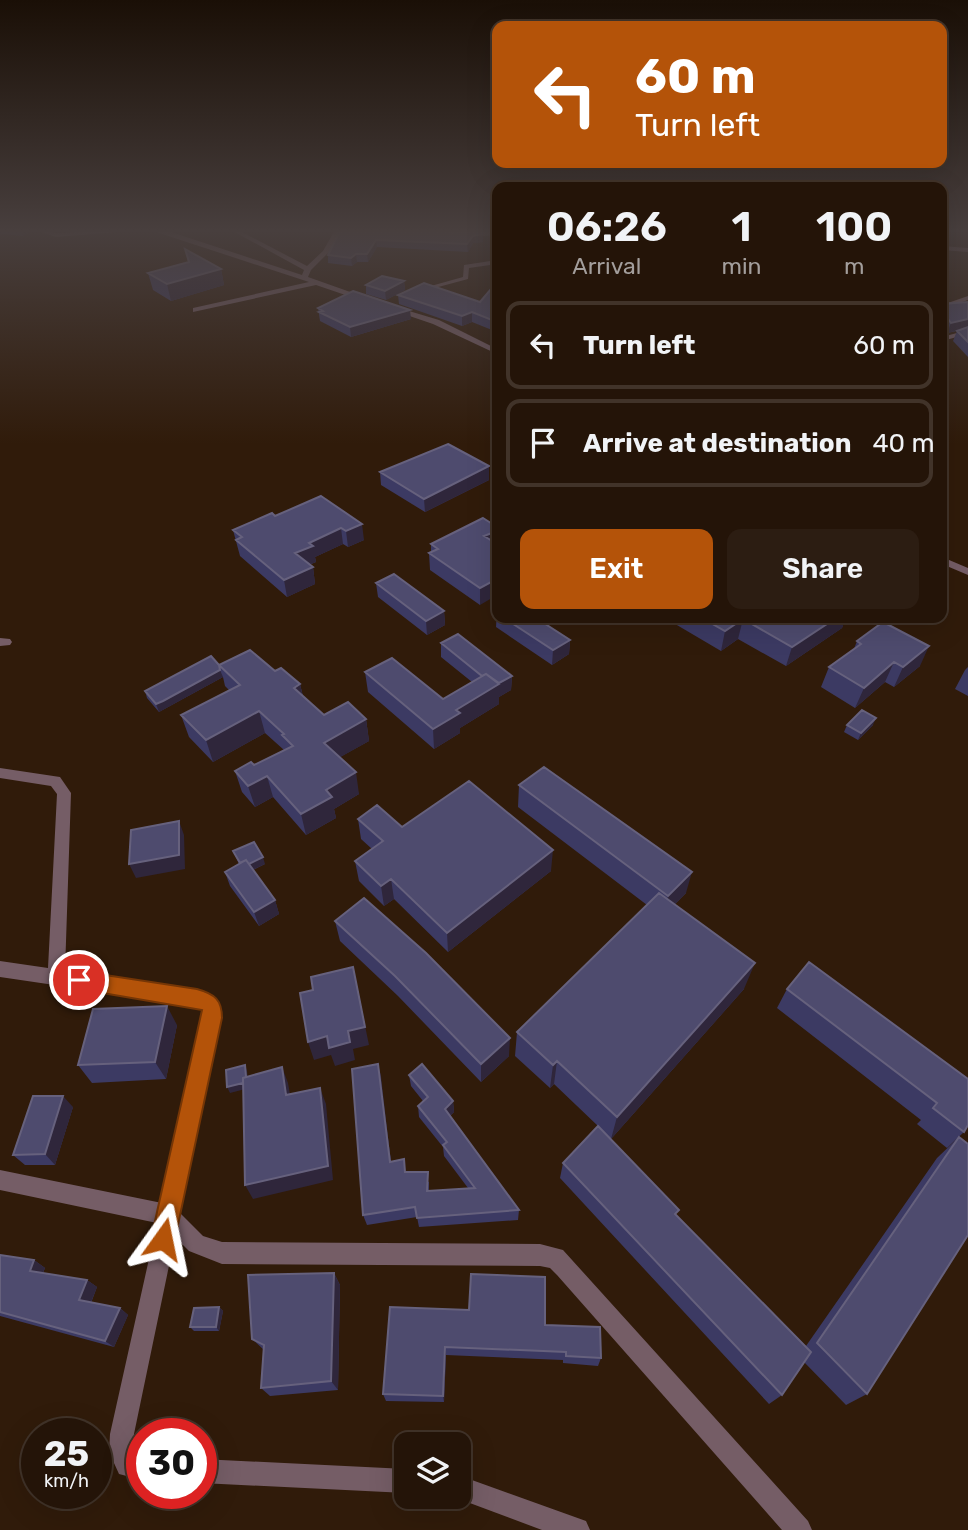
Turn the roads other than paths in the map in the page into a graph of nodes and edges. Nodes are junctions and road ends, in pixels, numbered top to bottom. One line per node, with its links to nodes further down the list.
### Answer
1 (234, 301): 3 (street)
2 (394, 301): 6 (street)
3 (196, 310)
4 (968, 332): 5 (street)
5 (947, 338)
6 (492, 347)
7 (947, 562): 8 (street)
8 (968, 572)
9 (0, 773): 11 (street)
10 (0, 969): 11 (street)
11 (56, 976): 13 (street)
12 (0, 1180): 13 (street)
13 (168, 1215): 14 (street); 19 (street)
14 (126, 1461)
15 (217, 1472): 16 (street)
16 (394, 1481)
17 (471, 1492): 18 (street)
18 (577, 1530)
19 (799, 1530)

